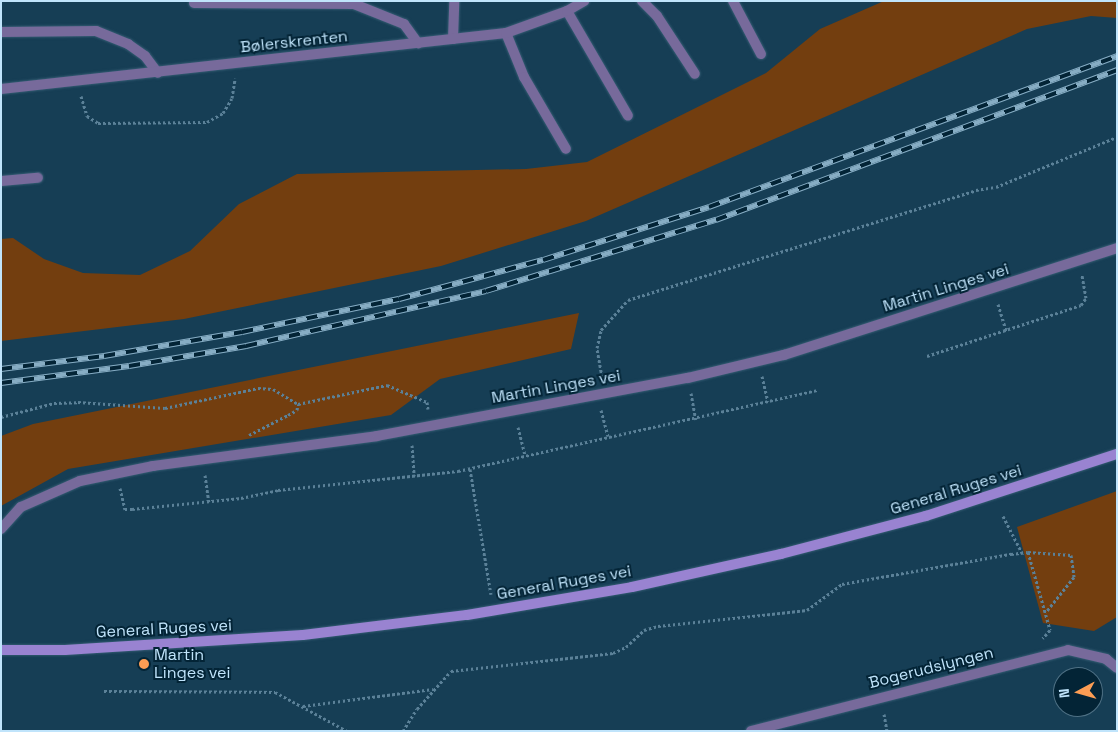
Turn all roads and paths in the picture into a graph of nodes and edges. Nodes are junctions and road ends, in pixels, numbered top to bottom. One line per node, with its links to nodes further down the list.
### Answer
1 (454, 1): 9 (street)
2 (584, 1): 6 (street, Bølerskrenten)
3 (642, 1): 14 (street)
4 (733, 1): 11 (street)
5 (194, 3): 10 (street)
6 (567, 11): 8 (street, Bølerskrenten); 17 (street)
7 (1, 32): 13 (street)
8 (506, 33): 9 (street, Bølerskrenten); 19 (street)
9 (453, 39): 10 (street, Bølerskrenten)
10 (418, 43): 12 (street, Bølerskrenten)
11 (761, 54)
12 (235, 64): 13 (street, Bølerskrenten); 15 (path)
13 (158, 73): 15 (street, Bølerskrenten)
14 (695, 74)
15 (80, 81): 16 (street, Bølerskrenten)
16 (1, 89)
17 (628, 116)
18 (1117, 138): 30 (path)
19 (566, 149)
20 (38, 178): 21 (street)
21 (1, 181)
22 (1117, 248): 23 (street, Martin Linges vei)
23 (1078, 263): 24 (street, Martin Linges vei); 25 (path)
24 (992, 290): 25 (path); 27 (street, Martin Linges vei)
25 (1006, 331): 26 (path)
26 (928, 356)
27 (759, 361): 28 (street, Martin Linges vei); 31 (path)
28 (688, 378): 30 (street, Martin Linges vei); 36 (path)
29 (817, 390): 31 (path)
30 (602, 394): 34 (street, Martin Linges vei); 38 (path)
31 (768, 401): 36 (path)
32 (427, 402): 33 (path)
33 (298, 404): 35 (path); 40 (path)
34 (514, 410): 37 (street, Martin Linges vei); 41 (path)
35 (1, 417)
36 (696, 420): 38 (path)
37 (411, 429): 40 (street, Martin Linges vei); 45 (path)
38 (608, 436): 41 (path)
39 (1117, 454): 51 (main road, General Ruges vei)
40 (238, 455): 42 (street, Martin Linges vei)
41 (525, 456): 43 (path)
42 (203, 460): 44 (street, Martin Linges vei); 46 (path)
43 (470, 469): 45 (path); 51 (path)
44 (116, 473): 46 (path); 48 (street, Martin Linges vei)
45 (414, 476): 46 (path)
46 (209, 502)
47 (1003, 516): 50 (path)
48 (1, 529)
49 (1028, 552): 50 (path); 52 (path); 52 (path)
50 (1022, 553): 56 (path)
51 (494, 610): 53 (main road, General Ruges vei)
52 (1046, 612): 54 (path)
53 (1, 650)
54 (1038, 656): 55 (street, Bogerudslyngen); 61 (street, Bogerudslyngen)
55 (1117, 668)
56 (434, 688): 58 (path); 60 (path)
57 (104, 691): 58 (path)
58 (302, 706): 59 (path)
59 (347, 731)
60 (403, 731)
61 (751, 731)

